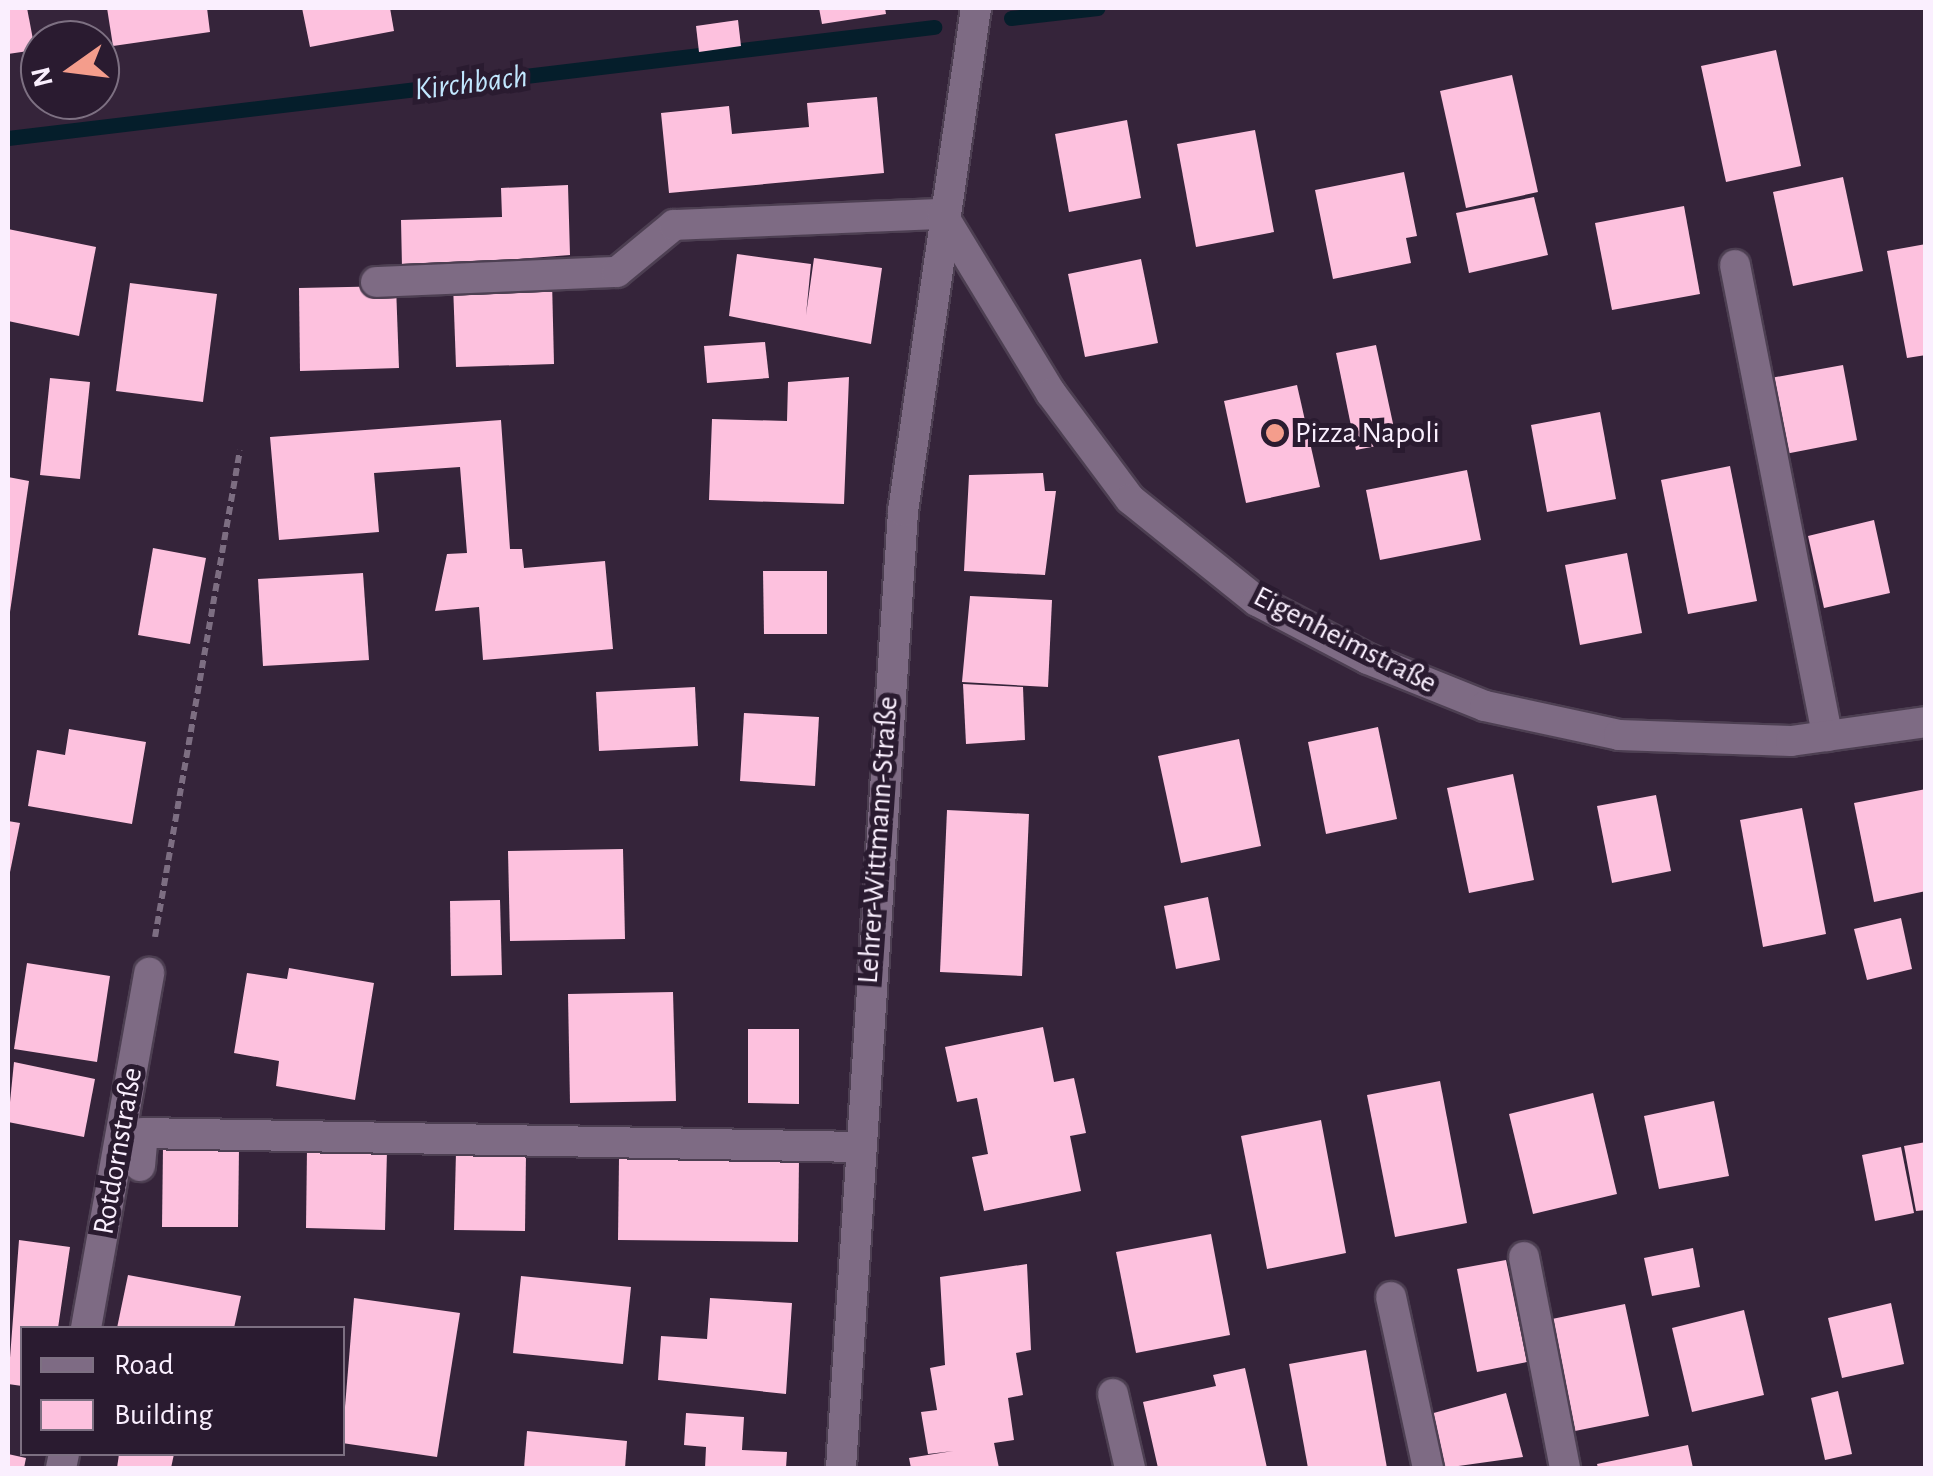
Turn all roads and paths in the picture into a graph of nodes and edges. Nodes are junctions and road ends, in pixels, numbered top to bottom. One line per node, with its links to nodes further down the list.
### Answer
1 (976, 8): 2 (street, Lehrer-Wittmann-Straße)
2 (942, 214): 4 (street); 7 (street, Eigenheimstraße); 9 (street, Lehrer-Wittmann-Straße)
3 (1735, 265): 7 (street)
4 (376, 282)
5 (240, 450): 8 (path)
6 (1926, 722): 7 (street, Eigenheimstraße)
7 (1827, 736)
8 (149, 973): 13 (street, Rotdornstraße)
9 (860, 1147): 10 (street); 15 (street, Lehrer-Wittmann-Straße)
10 (140, 1166)
11 (1524, 1256): 18 (street)
12 (1391, 1298): 17 (street)
13 (86, 1326)
14 (1113, 1394): 16 (street)
15 (840, 1468)
16 (1130, 1468)
17 (1428, 1468)
18 (1564, 1468)

